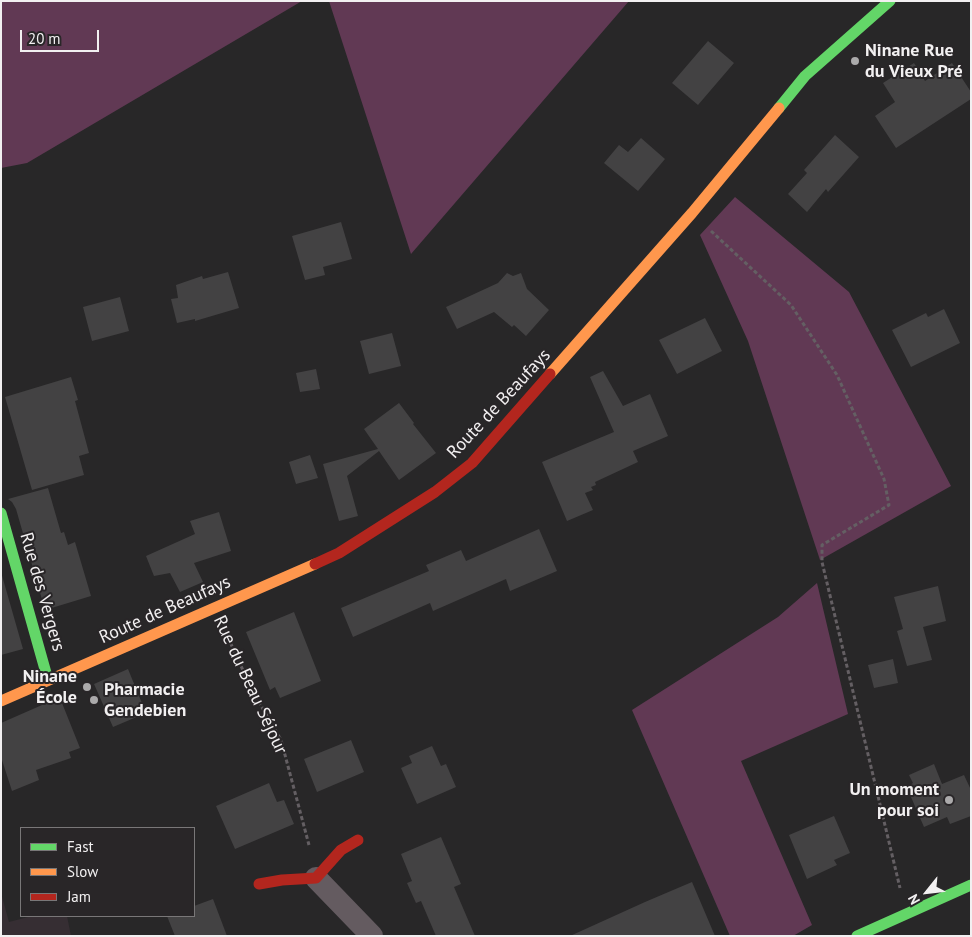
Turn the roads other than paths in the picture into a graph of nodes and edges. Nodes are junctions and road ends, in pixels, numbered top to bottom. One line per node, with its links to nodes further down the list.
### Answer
1 (890, 1): 3 (street, Route de Beaufays)
2 (1, 514): 3 (street, Rue des Vergers)
3 (48, 680): 4 (street, Route de Beaufays)
4 (1, 701)
5 (358, 840): 6 (street)
6 (316, 878): 7 (street); 9 (street)
7 (260, 884)
8 (971, 885): 10 (street)
9 (372, 936)
10 (857, 936)

